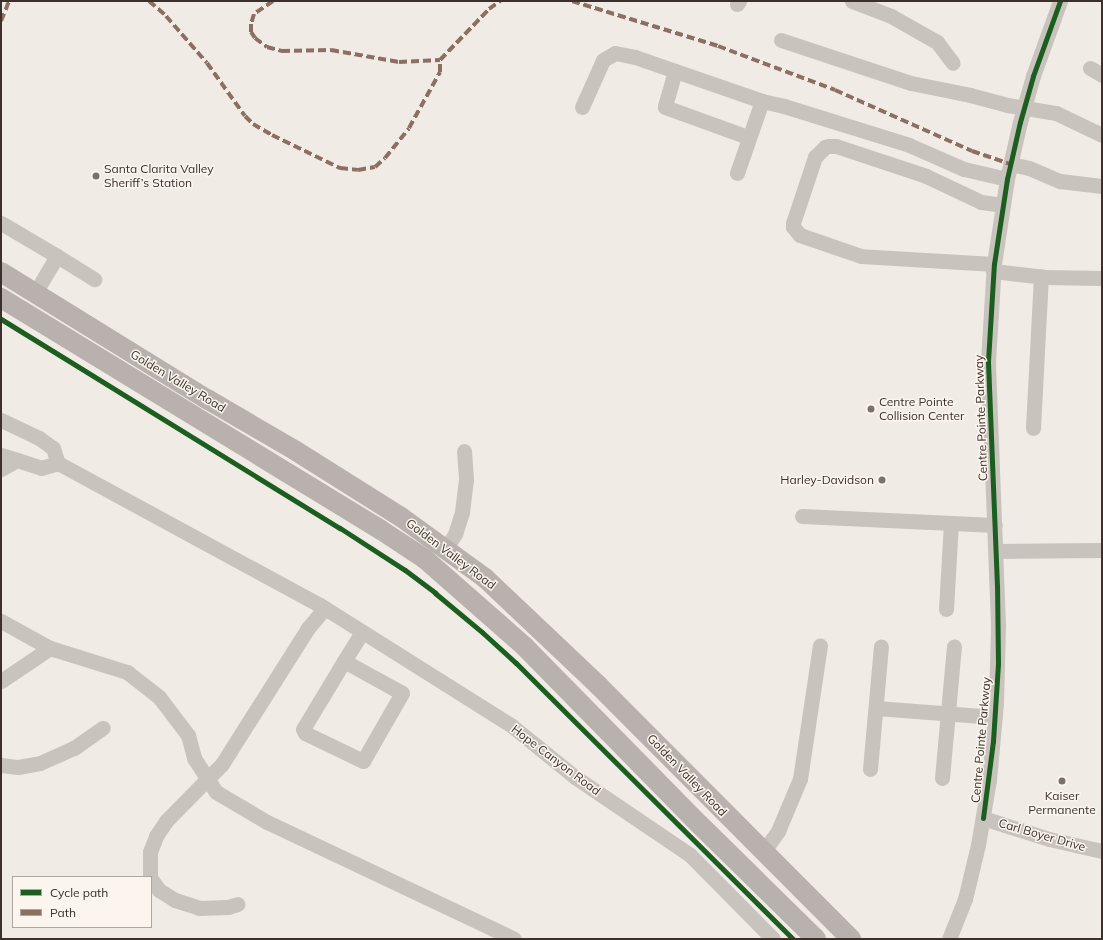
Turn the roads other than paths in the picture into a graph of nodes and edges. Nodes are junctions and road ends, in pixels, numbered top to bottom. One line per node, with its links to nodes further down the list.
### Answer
1 (852, 1): 4 (street)
2 (1060, 1): 8 (street, Centre Pointe Parkway)
3 (781, 40): 8 (street)
4 (952, 63)
5 (675, 71): 6 (street); 7 (street); 10 (street)
6 (762, 101): 10 (street); 13 (street)
7 (582, 107)
8 (1024, 107): 9 (street); 11 (street, Centre Pointe Parkway)
9 (1102, 135)
10 (748, 137): 12 (street)
11 (1010, 164): 13 (street, Centre Pointe Parkway); 14 (street)
12 (737, 173)
13 (1007, 179): 15 (street, Centre Pointe Parkway)
14 (1102, 186)
15 (1002, 205): 18 (street, Centre Pointe Parkway); 18 (street)
16 (1, 223): 17 (street)
17 (57, 256): 22 (street); 23 (street)
18 (993, 268): 20 (street); 34 (street, Centre Pointe Parkway)
19 (1, 272): 23 (main road, Golden Valley Road)
20 (1041, 276): 21 (street); 26 (street)
21 (1102, 278)
22 (94, 279)
23 (35, 293): 35 (main road, Golden Valley Road)
24 (1, 298): 64 (main road, Golden Valley Road)
25 (1, 420): 30 (street)
26 (1033, 428)
27 (464, 451): 35 (street)
28 (1, 455): 29 (street)
29 (17, 460): 30 (street); 31 (street)
30 (58, 462): 38 (street, Hope Canyon Road)
31 (1, 469)
32 (802, 516): 33 (street)
33 (951, 523): 34 (street); 39 (street)
34 (995, 525): 37 (street, Centre Pointe Parkway)
35 (446, 548): 58 (main road, Golden Valley Road)
36 (1102, 550): 37 (street)
37 (996, 551): 50 (street, Centre Pointe Parkway)
38 (322, 607): 41 (street, Hope Canyon Road); 55 (street)
39 (946, 609)
40 (1, 621): 45 (street)
41 (362, 632): 46 (street); 63 (street, Hope Canyon Road)
42 (820, 645): 58 (street)
43 (881, 646): 48 (street)
44 (954, 647): 49 (street)
45 (50, 648): 47 (street); 55 (street)
46 (344, 661): 46 (street)
47 (1, 681)
48 (876, 708): 49 (street); 53 (street)
49 (948, 713): 50 (street); 54 (street)
50 (995, 717): 56 (street, Centre Pointe Parkway)
51 (103, 728): 52 (street)
52 (1, 765)
53 (870, 768)
54 (942, 778)
55 (207, 779): 59 (street); 62 (street)
56 (983, 818): 57 (street, Carl Boyer Drive); 66 (street, Centre Pointe Parkway)
57 (1102, 851)
58 (763, 852): 65 (main road, Golden Valley Road)
59 (150, 876)
60 (152, 881): 61 (street)
61 (238, 904)
62 (514, 939)
63 (773, 939)
64 (816, 939)
65 (851, 939)
66 (949, 939)

